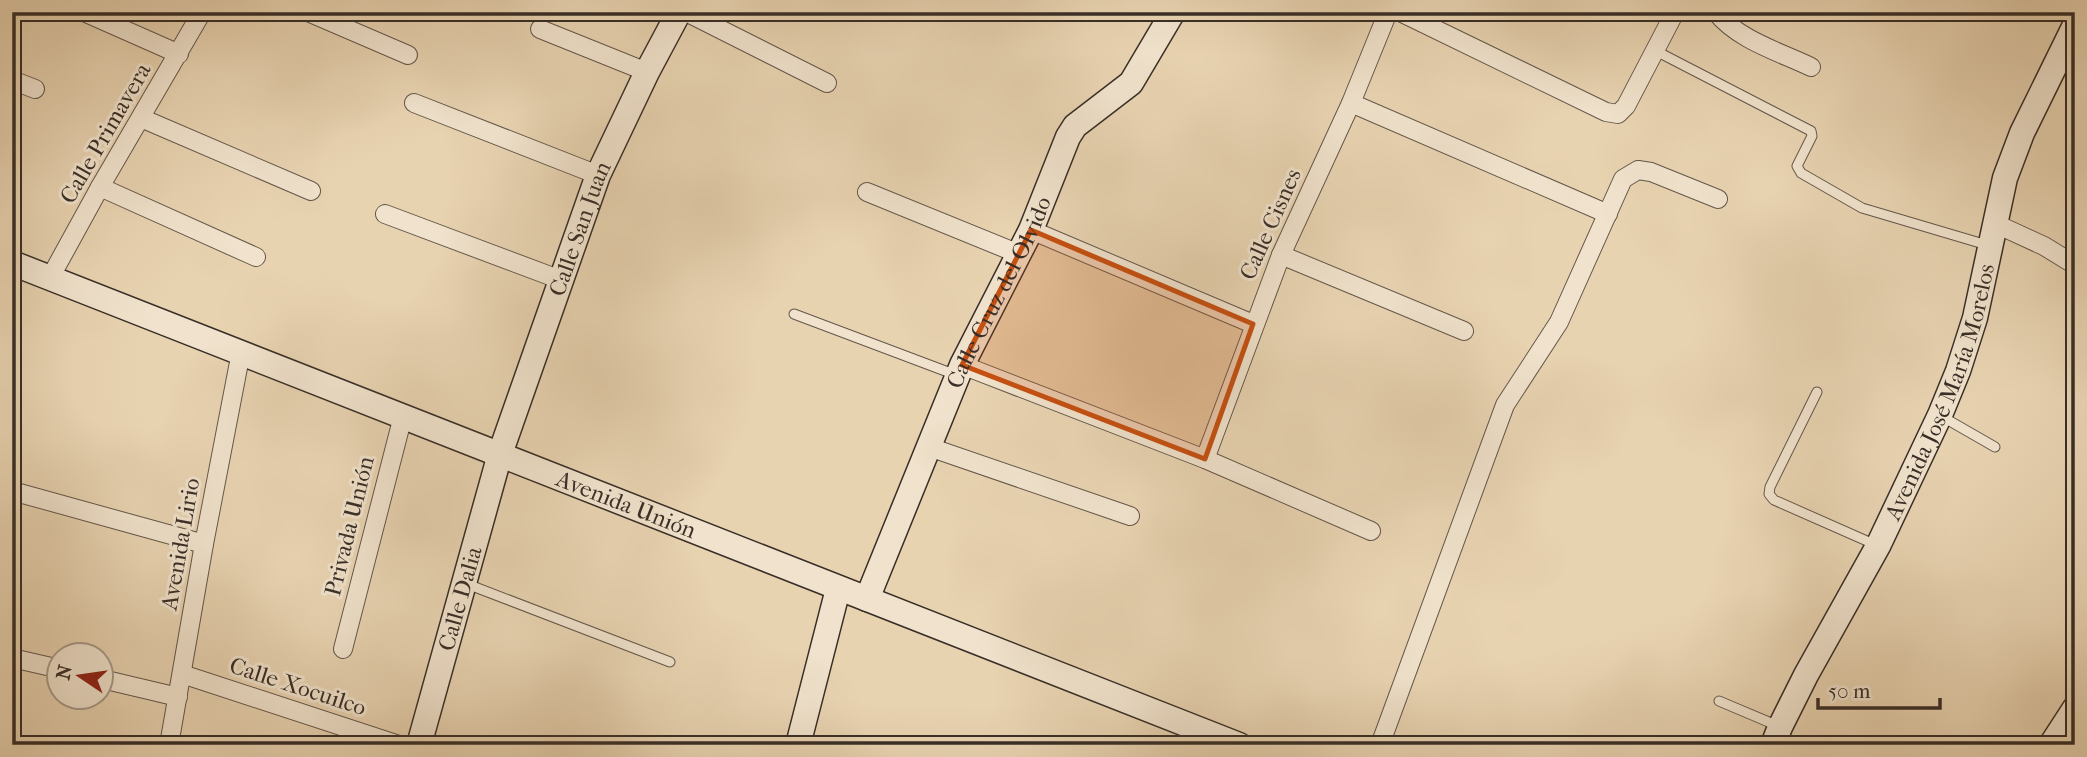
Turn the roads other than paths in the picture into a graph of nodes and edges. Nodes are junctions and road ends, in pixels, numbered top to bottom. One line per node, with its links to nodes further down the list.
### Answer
1 (84, 12): 17 (street)
2 (202, 12): 17 (street, Calle Primavera)
3 (307, 12): 18 (street)
4 (679, 12): 20 (street, Calle San Juan)
5 (686, 12): 22 (street)
6 (1173, 12): 34 (street, Calle Cruz del Olvido)
7 (1388, 12): 25 (street, Calle Cisnes)
8 (1400, 12): 13 (street)
9 (1675, 12): 16 (street)
10 (1716, 12): 19 (street)
11 (2069, 12): 12 (street)
12 (2075, 17)
13 (1428, 18): 16 (street)
14 (2075, 25): 35 (street, Avenida José María Morelos)
15 (540, 29): 20 (street)
16 (1656, 51): 35 (lane)
17 (179, 54): 26 (street, Calle Primavera)
18 (408, 55)
19 (1811, 67)
20 (647, 72): 27 (street, Calle San Juan)
21 (12, 80): 23 (street)
22 (827, 83)
23 (35, 89)
24 (414, 103): 27 (street)
25 (1351, 103): 33 (street); 37 (street, Calle Cisnes)
26 (141, 118): 28 (street, Calle Primavera); 29 (street)
27 (598, 175): 42 (street, Calle San Juan)
28 (100, 187): 38 (street); 41 (street, Calle Primavera)
29 (311, 191)
30 (867, 192): 36 (street)
31 (1718, 199): 33 (street)
32 (385, 214): 42 (street)
33 (1608, 214): 78 (street)
34 (1031, 230): 36 (street, Calle Cruz del Olvido); 44 (street)
35 (1992, 234): 40 (street); 49 (street, Avenida José María Morelos)
36 (1019, 254): 47 (street, Calle Cruz del Olvido)
37 (1281, 255): 44 (street, Calle Cisnes); 45 (street)
38 (256, 257)
39 (12, 263): 41 (street, Avenida Unión)
40 (2075, 265)
41 (50, 278): 46 (street, Avenida Unión)
42 (561, 280): 53 (street, Calle San Juan)
43 (794, 314): 47 (lane)
44 (1253, 324): 54 (street, Calle Cisnes)
45 (1464, 331)
46 (241, 352): 50 (street, Avenida Unión); 58 (street, Avenida Lirio)
47 (960, 370): 51 (street, Calle Cruz del Olvido); 54 (street)
48 (1817, 392): 59 (lane)
49 (1940, 415): 52 (lane); 59 (street, Avenida José María Morelos)
50 (403, 416): 53 (street, Avenida Unión); 63 (street, Privada Unión)
51 (929, 446): 56 (street); 62 (street, Calle Cruz del Olvido)
52 (1995, 447)
53 (500, 454): 60 (street, Calle Dalia); 61 (street, Avenida Unión)
54 (1205, 459): 57 (street)
55 (12, 491): 58 (street)
56 (1130, 516)
57 (1371, 531)
58 (204, 544): 67 (street, Avenida Lirio)
59 (1878, 546): 72 (street, Avenida José María Morelos)
60 (465, 584): 65 (lane); 75 (street, Calle Dalia)
61 (838, 589): 62 (street, Avenida Unión); 76 (street)
62 (867, 599): 77 (street, Avenida Unión)
63 (343, 649)
64 (12, 658): 66 (street)
65 (670, 662)
66 (46, 666)
67 (182, 674): 69 (street, Avenida Lirio); 74 (street, Calle Xocuilco)
68 (116, 682): 69 (street)
69 (178, 697): 73 (street, Avenida Lirio)
70 (1718, 701): 72 (lane)
71 (2075, 708): 79 (street)
72 (1776, 736)
73 (169, 745)
74 (399, 745)
75 (419, 745)
76 (798, 745)
77 (1240, 745)
78 (1380, 745)
79 (2051, 745)

